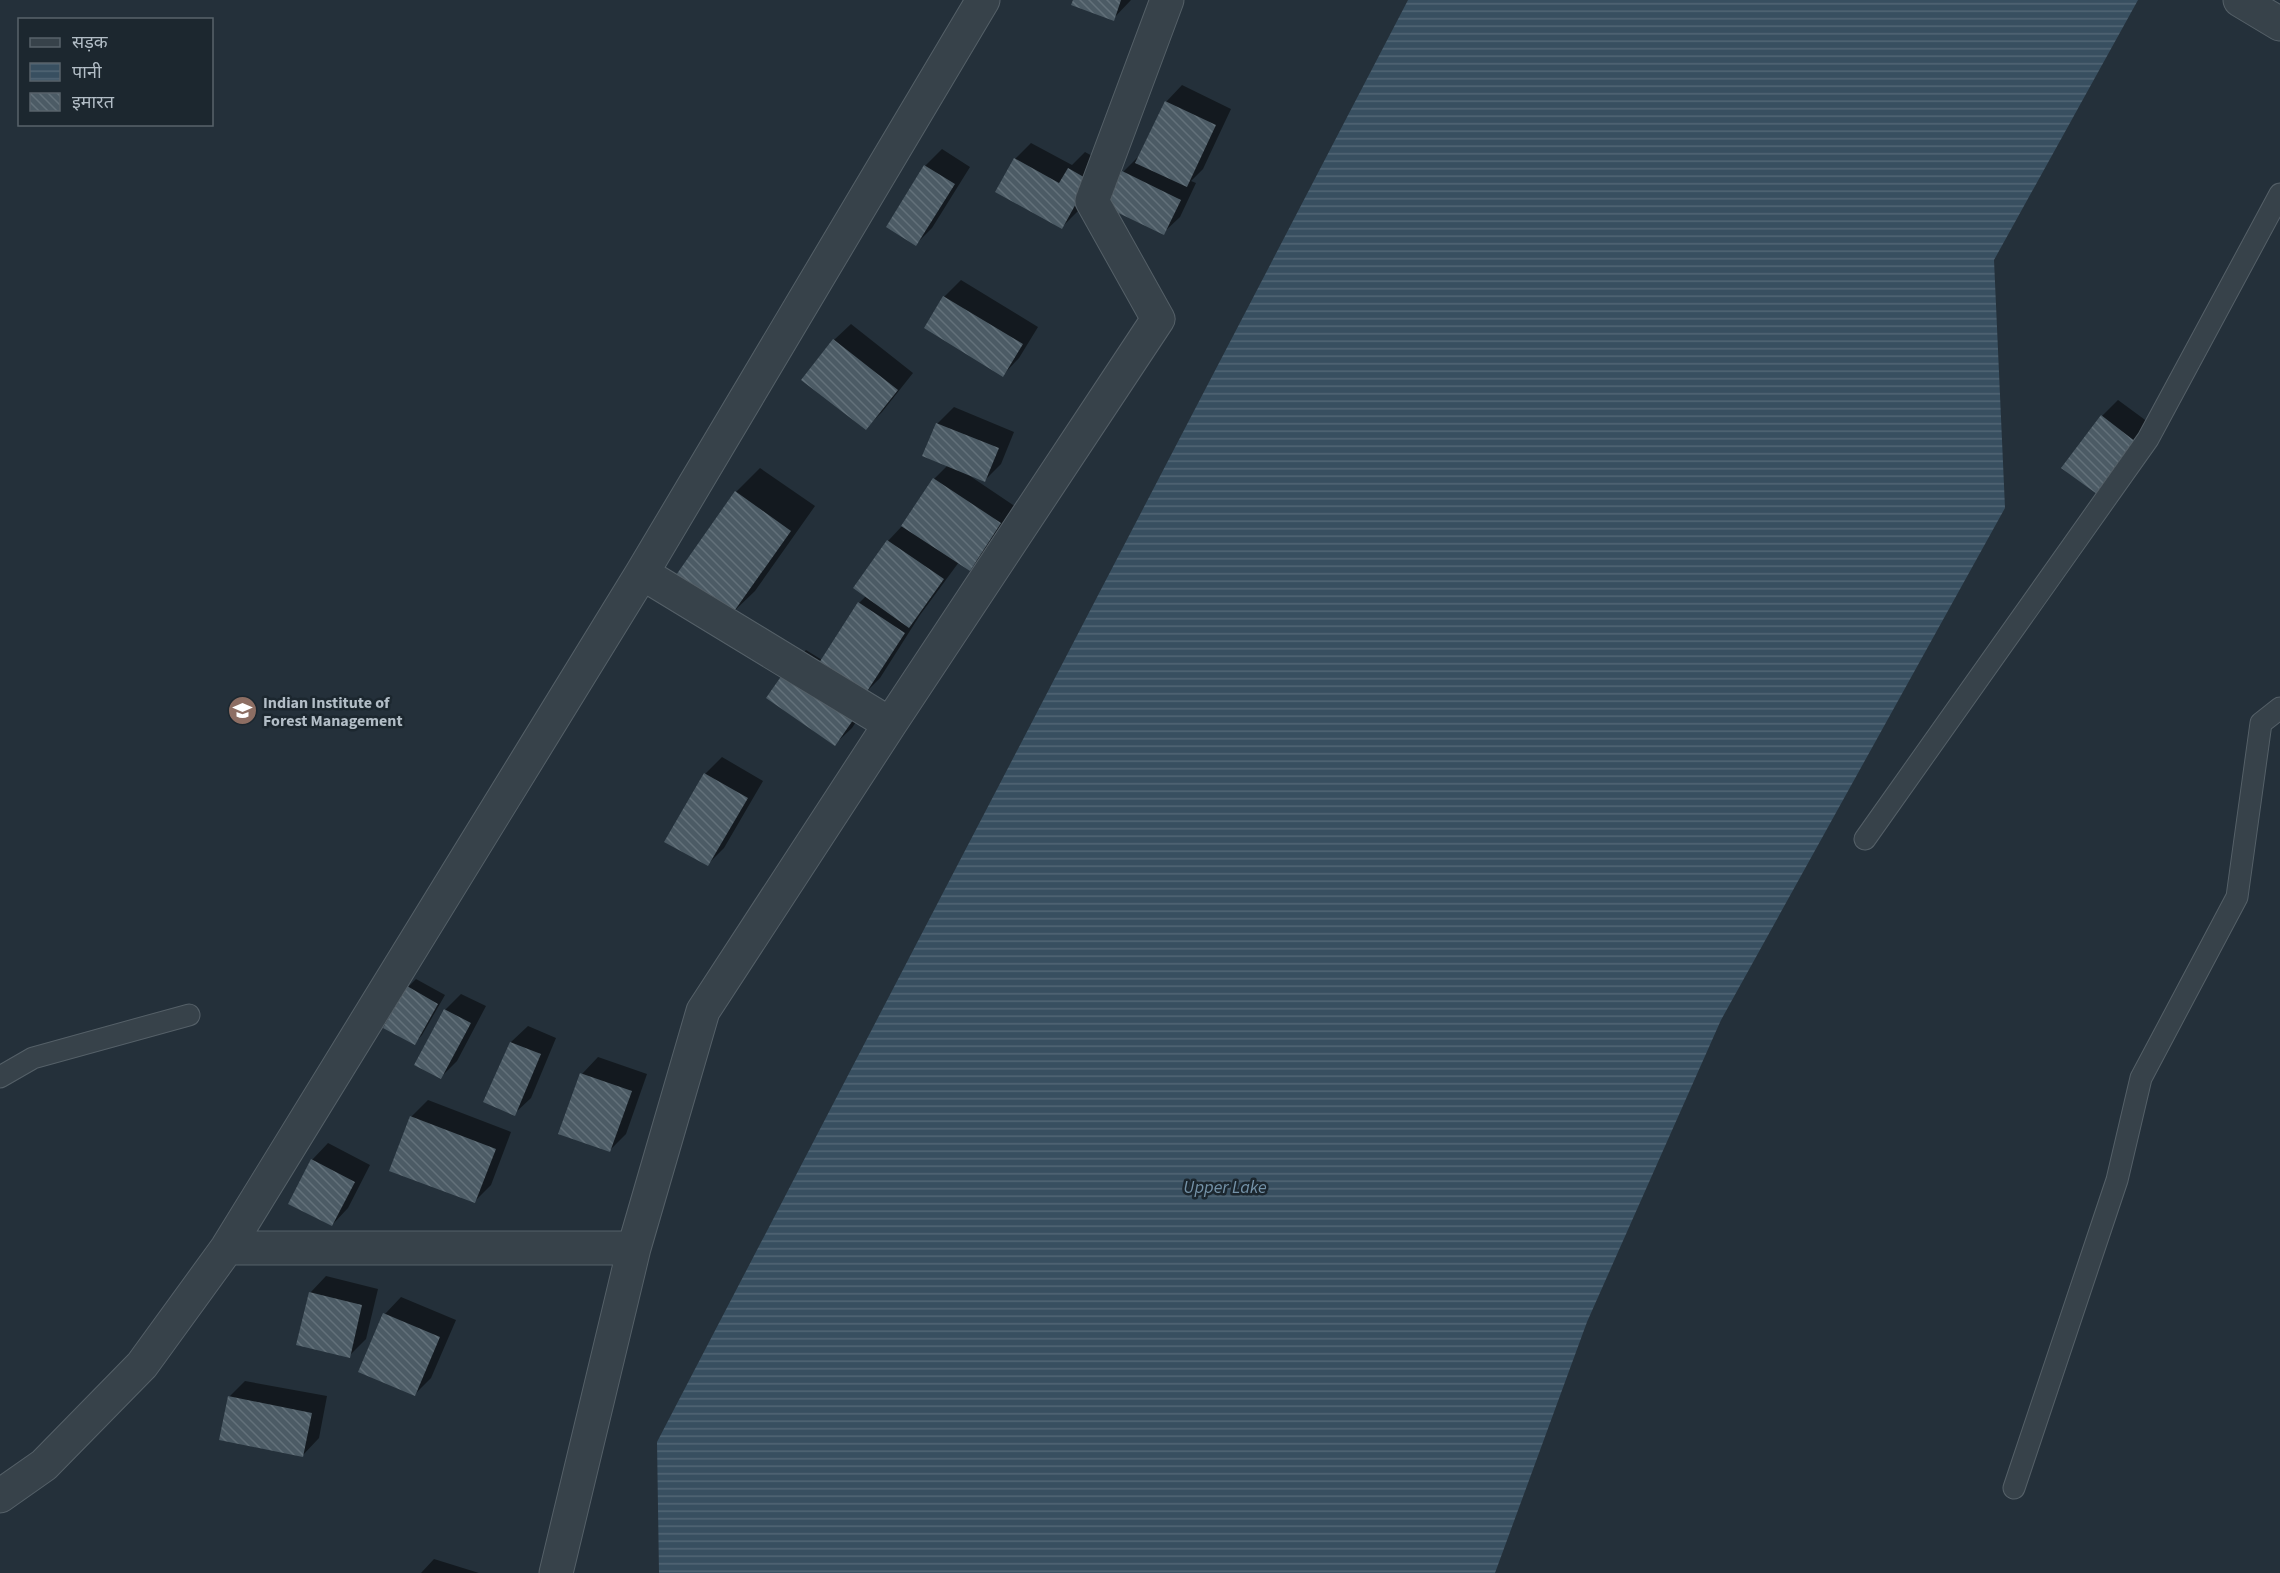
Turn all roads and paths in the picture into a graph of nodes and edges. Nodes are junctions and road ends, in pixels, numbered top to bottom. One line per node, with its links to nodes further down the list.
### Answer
1 (983, 0): 6 (street)
2 (1167, 0): 8 (street)
3 (2245, 2): 4 (street)
4 (2280, 24)
5 (2280, 194): 9 (lane)
6 (642, 573): 8 (street); 12 (street)
7 (2280, 708): 14 (lane)
8 (890, 724): 13 (street)
9 (1865, 838)
10 (189, 1015): 11 (lane)
11 (0, 1077)
12 (227, 1248): 13 (street); 15 (street)
13 (634, 1248): 16 (street)
14 (2013, 1488)
15 (0, 1496)
16 (556, 1573)

